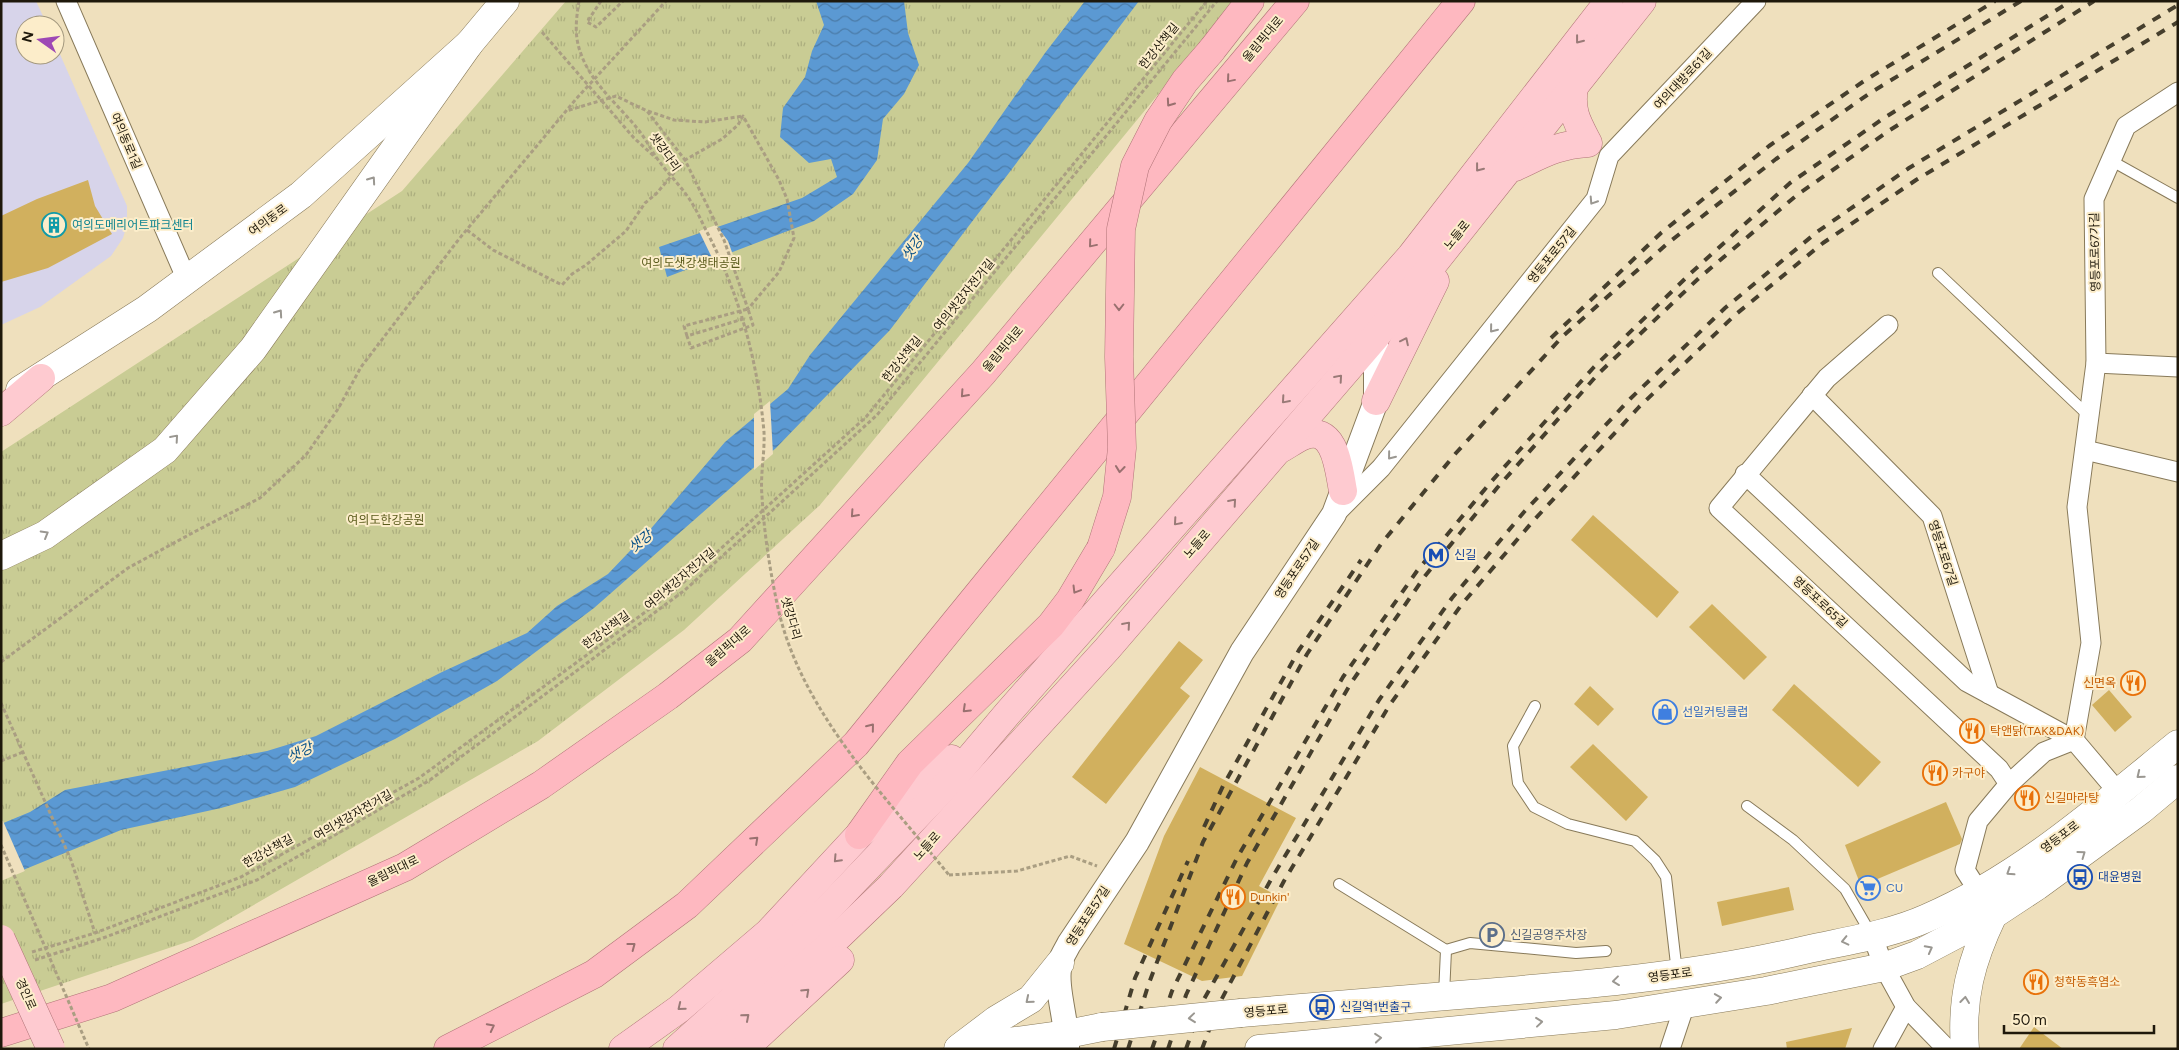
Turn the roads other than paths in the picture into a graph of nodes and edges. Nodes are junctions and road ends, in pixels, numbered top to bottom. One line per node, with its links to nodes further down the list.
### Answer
1 (66, 1): 18 (street, 여의동로1길)
2 (505, 1): 9 (main road, 여의동로)
3 (1250, 1): 48 (highway, one-way to 48, bridge)
4 (1295, 1): 62 (highway, 올림픽대로, one-way to 62)
5 (1461, 1): 65 (highway, one-way to 5)
6 (1609, 1): 19 (main road, 노들로, one-way to 19)
7 (1642, 1): 10 (main road, 노들로)
8 (1756, 1): 12 (street, 여의대방로61길)
9 (469, 44): 18 (main road, 여의동로); 35 (main road, one-way to 9)
10 (1574, 87): 12 (main road); 14 (main road, 노들로)
11 (2178, 92): 13 (street, 영등포로67가길)
12 (1599, 149): 14 (main road); 34 (street, 영등포로57길, one-way to 34)
13 (2110, 160): 15 (lane); 22 (street, 영등포로67가길)
14 (1510, 170): 16 (main road, 노들로)
15 (2178, 198)
16 (1468, 220): 21 (main road, 노들로); 27 (main road, one-way to 16)
17 (1938, 273): 29 (lane)
18 (186, 280): 24 (main road, 여의동로)
19 (1374, 299): 21 (street); 39 (main road, 노들로, one-way to 39)
20 (1888, 325): 25 (street, 영등포로65길)
21 (1376, 336): 27 (street); 30 (main road, 노들로, one-way to 21)
22 (2096, 362): 23 (street); 29 (street, 영등포로67가길)
23 (2178, 367)
24 (42, 378): 26 (main road, 여의동로); 28 (main road)
25 (1812, 395): 33 (street, 영등포로65길); 37 (street, 영등포로67길)
26 (1, 401)
27 (1376, 401): 34 (street)
28 (1, 412)
29 (2089, 416): 31 (street, 영등포로67가길)
30 (1278, 450): 34 (main road); 36 (main road, 노들로, one-way to 30)
31 (2085, 450): 32 (street); 40 (street, 영등포로67가길)
32 (2178, 472)
33 (1745, 474): 37 (street); 43 (street, 영등포로65길)
34 (1339, 503): 56 (street, 영등포로57길)
35 (1, 556)
36 (1107, 649): 68 (main road, 노들로, one-way to 36); 69 (main road, one-way to 36)
37 (1988, 694): 40 (street)
38 (1535, 706): 58 (lane)
39 (1007, 714): 48 (main road); 67 (main road, 노들로)
40 (2074, 740): 43 (street); 44 (street)
41 (2178, 744): 44 (main road, 영등포로, one-way to 44)
42 (2178, 779): 47 (main road)
43 (2009, 784): 50 (street)
44 (2118, 792): 50 (main road, 영등포로, one-way to 50)
45 (2178, 799): 47 (main road)
46 (1747, 806): 52 (lane)
47 (2141, 810): 51 (main road, one-way to 47)
48 (860, 835): 66 (main road, one-way to 66)
49 (1339, 884): 54 (lane)
50 (1979, 892): 52 (main road, 영등포로)
51 (1993, 915): 57 (main road, one-way to 51); 75 (main road, one-way to 51)
52 (1872, 935): 57 (street); 58 (main road, 영등포로, one-way to 58)
53 (1, 939): 64 (main road, 경인로, bridge)
54 (1446, 950): 55 (lane); 59 (lane)
55 (1606, 951)
56 (1060, 963): 63 (street, 영등포로57길); 70 (main road, one-way to 70)
57 (1884, 967): 60 (main road, one-way to 57); 61 (street)
58 (1677, 974): 59 (main road, 영등포로, one-way to 59)
59 (1444, 996): 63 (main road, 영등포로, one-way to 63, bridge)
60 (1685, 1004): 71 (main road, one-way to 60); 72 (street)
61 (1906, 1007): 73 (street); 74 (street)
62 (1, 1033)
63 (1067, 1042): 70 (main road)
64 (51, 1049)
65 (448, 1049)
66 (624, 1049)
67 (677, 1049)
68 (709, 1049)
69 (744, 1049)
70 (958, 1049)
71 (1260, 1049)
72 (1670, 1049)
73 (1883, 1049)
74 (1947, 1049)
75 (1965, 1049)

